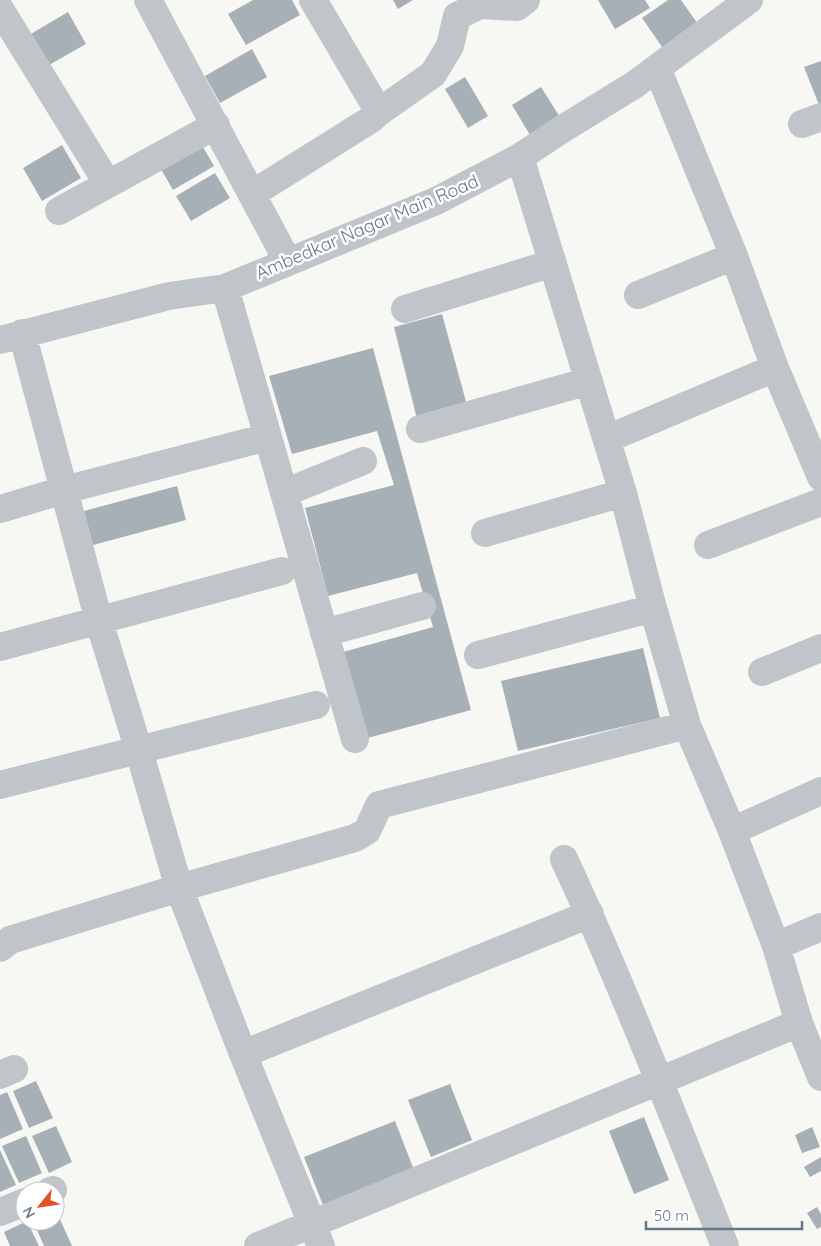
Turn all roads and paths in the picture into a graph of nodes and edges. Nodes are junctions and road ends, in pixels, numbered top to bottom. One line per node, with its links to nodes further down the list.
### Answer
1 (148, 0): 8 (street)
2 (314, 0): 7 (street)
3 (526, 0): 7 (street)
4 (749, 0): 6 (street, Ambedkar Nagar Main Road)
5 (0, 8): 10 (street)
6 (657, 68): 9 (street, Ambedkar Nagar Main Road); 13 (street)
7 (379, 112): 11 (street)
8 (216, 125): 10 (street); 11 (street)
9 (520, 157): 14 (street, Ambedkar Nagar Main Road); 15 (street)
10 (108, 184): 12 (street)
11 (252, 194): 14 (street)
12 (59, 211)
13 (734, 256): 17 (street); 20 (street)
14 (288, 262): 16 (street, Ambedkar Nagar Main Road)
15 (553, 263): 18 (street); 21 (street)
16 (225, 288): 19 (street, Ambedkar Nagar Main Road); 29 (street)
17 (638, 295)
18 (405, 309)
19 (11, 337): 27 (street)
20 (775, 368): 23 (street); 26 (street)
21 (589, 381): 22 (street); 23 (street)
22 (420, 429)
23 (607, 438): 28 (street)
24 (256, 440): 27 (street)
25 (364, 461): 29 (street)
26 (821, 477)
27 (64, 490): 31 (street); 37 (street)
28 (623, 492): 32 (street); 36 (street)
29 (284, 493): 38 (street)
30 (821, 502): 33 (street)
31 (0, 510)
32 (484, 533)
33 (708, 546)
34 (282, 571): 37 (street)
35 (422, 606): 38 (street)
36 (653, 608): 41 (street); 44 (street)
37 (99, 621): 39 (street); 46 (street)
38 (324, 633): 45 (street)
39 (0, 647)
40 (821, 648): 42 (street)
41 (478, 654)
42 (762, 672)
43 (316, 705): 46 (street)
44 (687, 725): 49 (street); 51 (street)
45 (355, 739)
46 (139, 751): 47 (street); 51 (street)
47 (0, 785)
48 (821, 791): 49 (street)
49 (732, 831): 54 (street)
50 (564, 859): 52 (street)
51 (179, 888): 55 (street); 57 (street)
52 (590, 914): 57 (street); 59 (street)
53 (821, 927): 54 (street)
54 (776, 946): 56 (street)
55 (0, 948)
56 (799, 1023): 58 (street); 59 (street)
57 (243, 1054): 62 (street)
58 (821, 1077)
59 (660, 1082): 62 (street); 64 (street)
60 (15, 1206): 61 (street)
61 (0, 1212)
62 (317, 1235): 63 (street)
63 (258, 1246)
64 (725, 1246)

